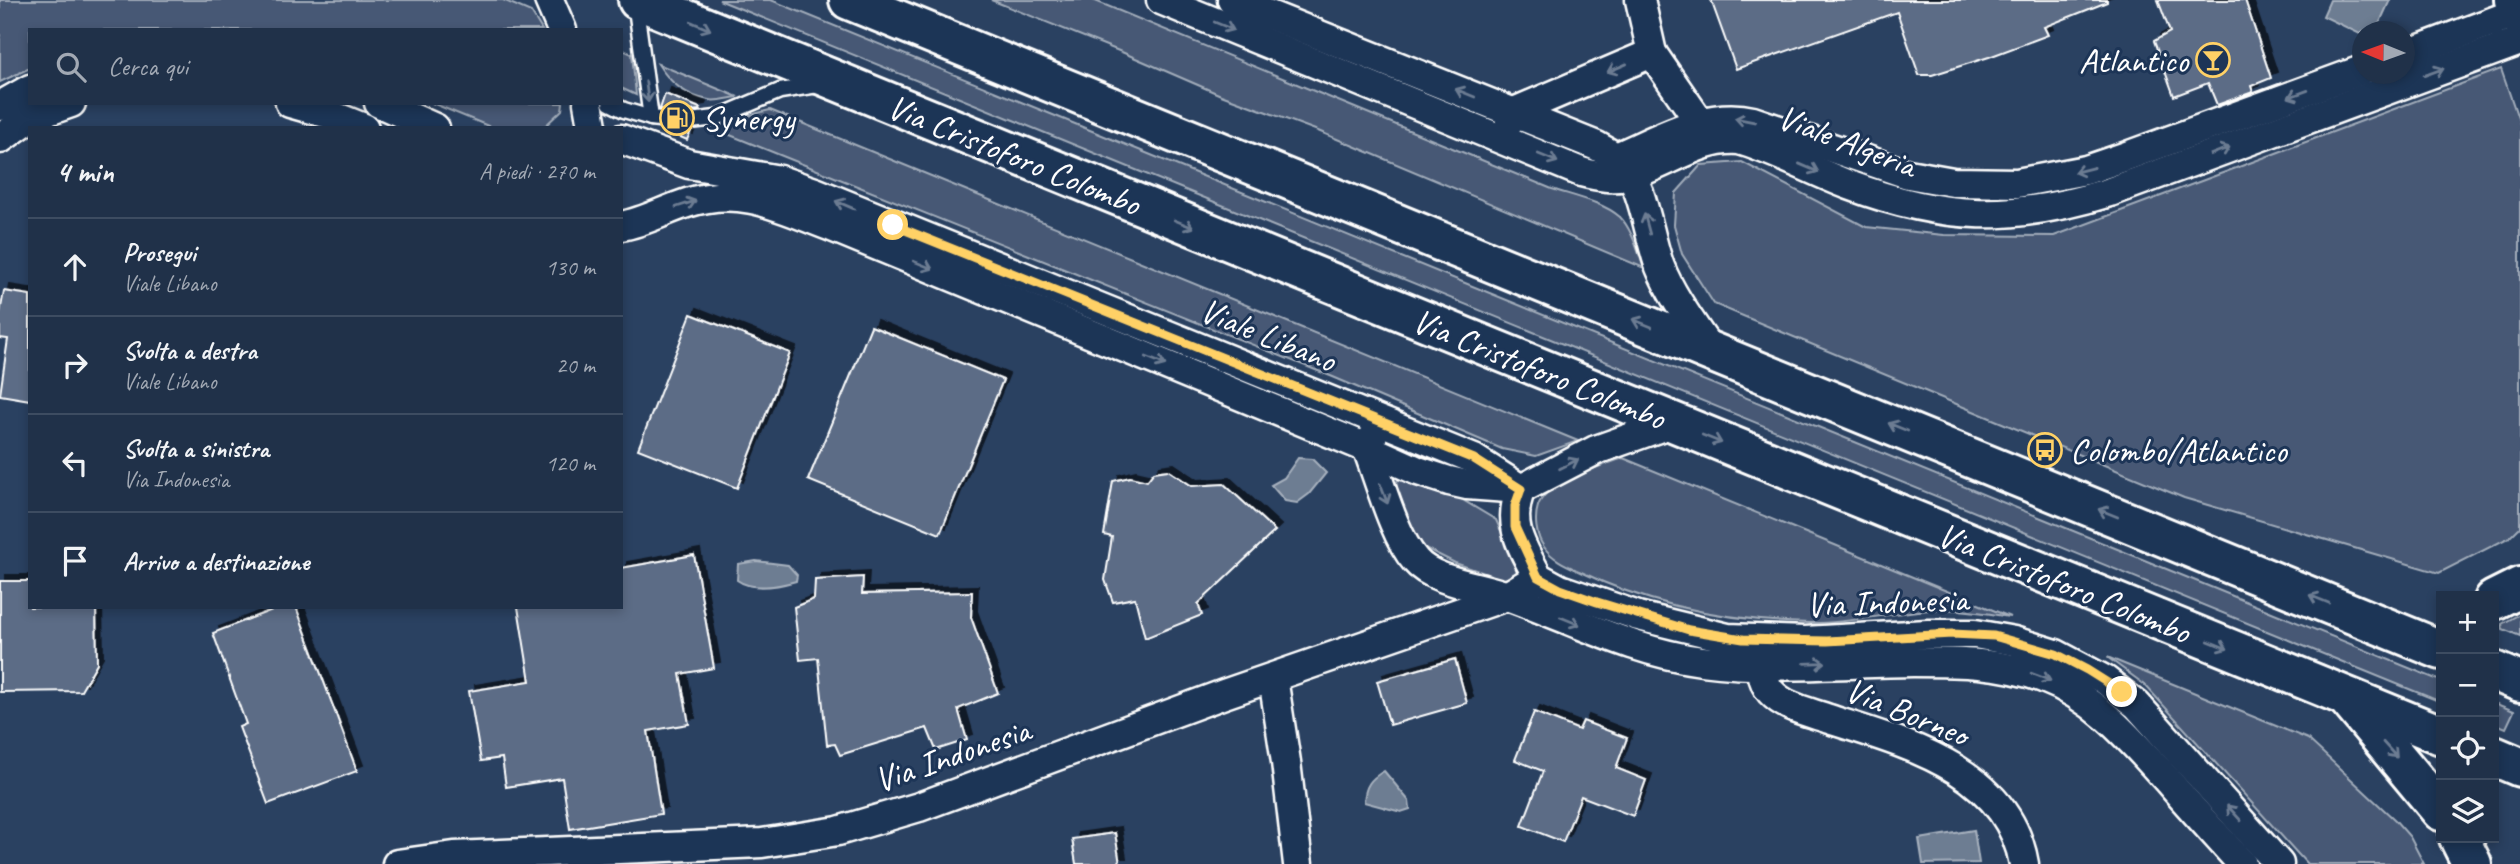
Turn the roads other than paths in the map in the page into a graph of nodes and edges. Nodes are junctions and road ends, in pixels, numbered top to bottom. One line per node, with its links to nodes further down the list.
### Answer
1 (549, 0): 8 (street)
2 (637, 0): 12 (main road, Via Cristoforo Colombo, one-way to 12); 20 (lane, one-way to 20)
3 (849, 0): 35 (main road, one-way to 3)
4 (1161, 0): 25 (street, Viale Algeria, one-way to 25)
5 (1232, 0): 19 (street, one-way to 5)
6 (1640, 0): 10 (street)
7 (2518, 18): 9 (street, Viale Algeria); 27 (street, Viale Algeria, one-way to 7)
8 (561, 28)
9 (2415, 51)
10 (1652, 53): 19 (street, one-way to 19); 23 (street)
11 (2352, 74): 27 (street, Viale Algeria, one-way to 27)
12 (836, 83): 20 (lane); 37 (main road, Via Cristoforo Colombo, one-way to 37)
13 (28, 90): 18 (street)
14 (65, 105): 24 (street)
15 (297, 105): 21 (street)
16 (383, 105): 22 (street)
17 (614, 105): 20 (lane)
18 (0, 106)
19 (1514, 112): 25 (street); 28 (street)
20 (650, 118)
21 (359, 126)
22 (431, 126)
23 (1706, 132): 27 (street, Viale Algeria); 28 (street, Viale Algeria)
24 (0, 139)
25 (1500, 139): 28 (street, Viale Algeria, one-way to 28)
26 (623, 140): 30 (street, Viale Libano, one-way to 26)
27 (2177, 153)
28 (1624, 166): 35 (street, one-way to 28)
29 (623, 225): 30 (street, Viale Libano, one-way to 30)
30 (888, 237): 31 (street, Viale Libano); 33 (street, Viale Libano, one-way to 33)
31 (1079, 298): 32 (street, Viale Libano); 33 (street)
32 (1129, 319): 34 (street); 36 (street, Viale Libano)
33 (1067, 325): 34 (street, Viale Libano)
34 (1118, 345): 38 (street, Viale Libano, one-way to 38)
35 (1710, 350): 45 (main road, one-way to 35)
36 (1380, 420): 38 (street); 39 (street, Viale Libano)
37 (1672, 423): 39 (street, one-way to 37); 51 (main road, Via Cristoforo Colombo, one-way to 51)
38 (1367, 448): 39 (street, Viale Libano); 42 (street, one-way to 42)
39 (1521, 489): 40 (street)
40 (1538, 577): 42 (street, Via Indonesia); 47 (street, Via Indonesia)
41 (2520, 587): 43 (main road)
42 (1507, 596): 47 (street, Via Indonesia, one-way to 47); 49 (street, Via Indonesia)
43 (2499, 598)
44 (2436, 619): 45 (main road)
45 (2382, 625): 46 (main road)
46 (2436, 648)
47 (1761, 652): 59 (street, Via Borneo); 60 (street, Via Indonesia, one-way to 60); 61 (street, Via Indonesia, one-way to 47)
48 (2499, 673): 50 (main road)
49 (1273, 678): 57 (street, Via Indonesia); 58 (street)
50 (2520, 682)
51 (2347, 697): 52 (main road, Via Cristoforo Colombo); 55 (main road, one-way to 55)
52 (2436, 733)
53 (2499, 758): 54 (main road)
54 (2520, 767)
55 (2436, 804)
56 (2462, 843): 62 (main road)
57 (397, 864)
58 (1298, 864)
59 (2024, 864)
60 (2242, 864)
61 (2279, 864)
62 (2472, 864)

